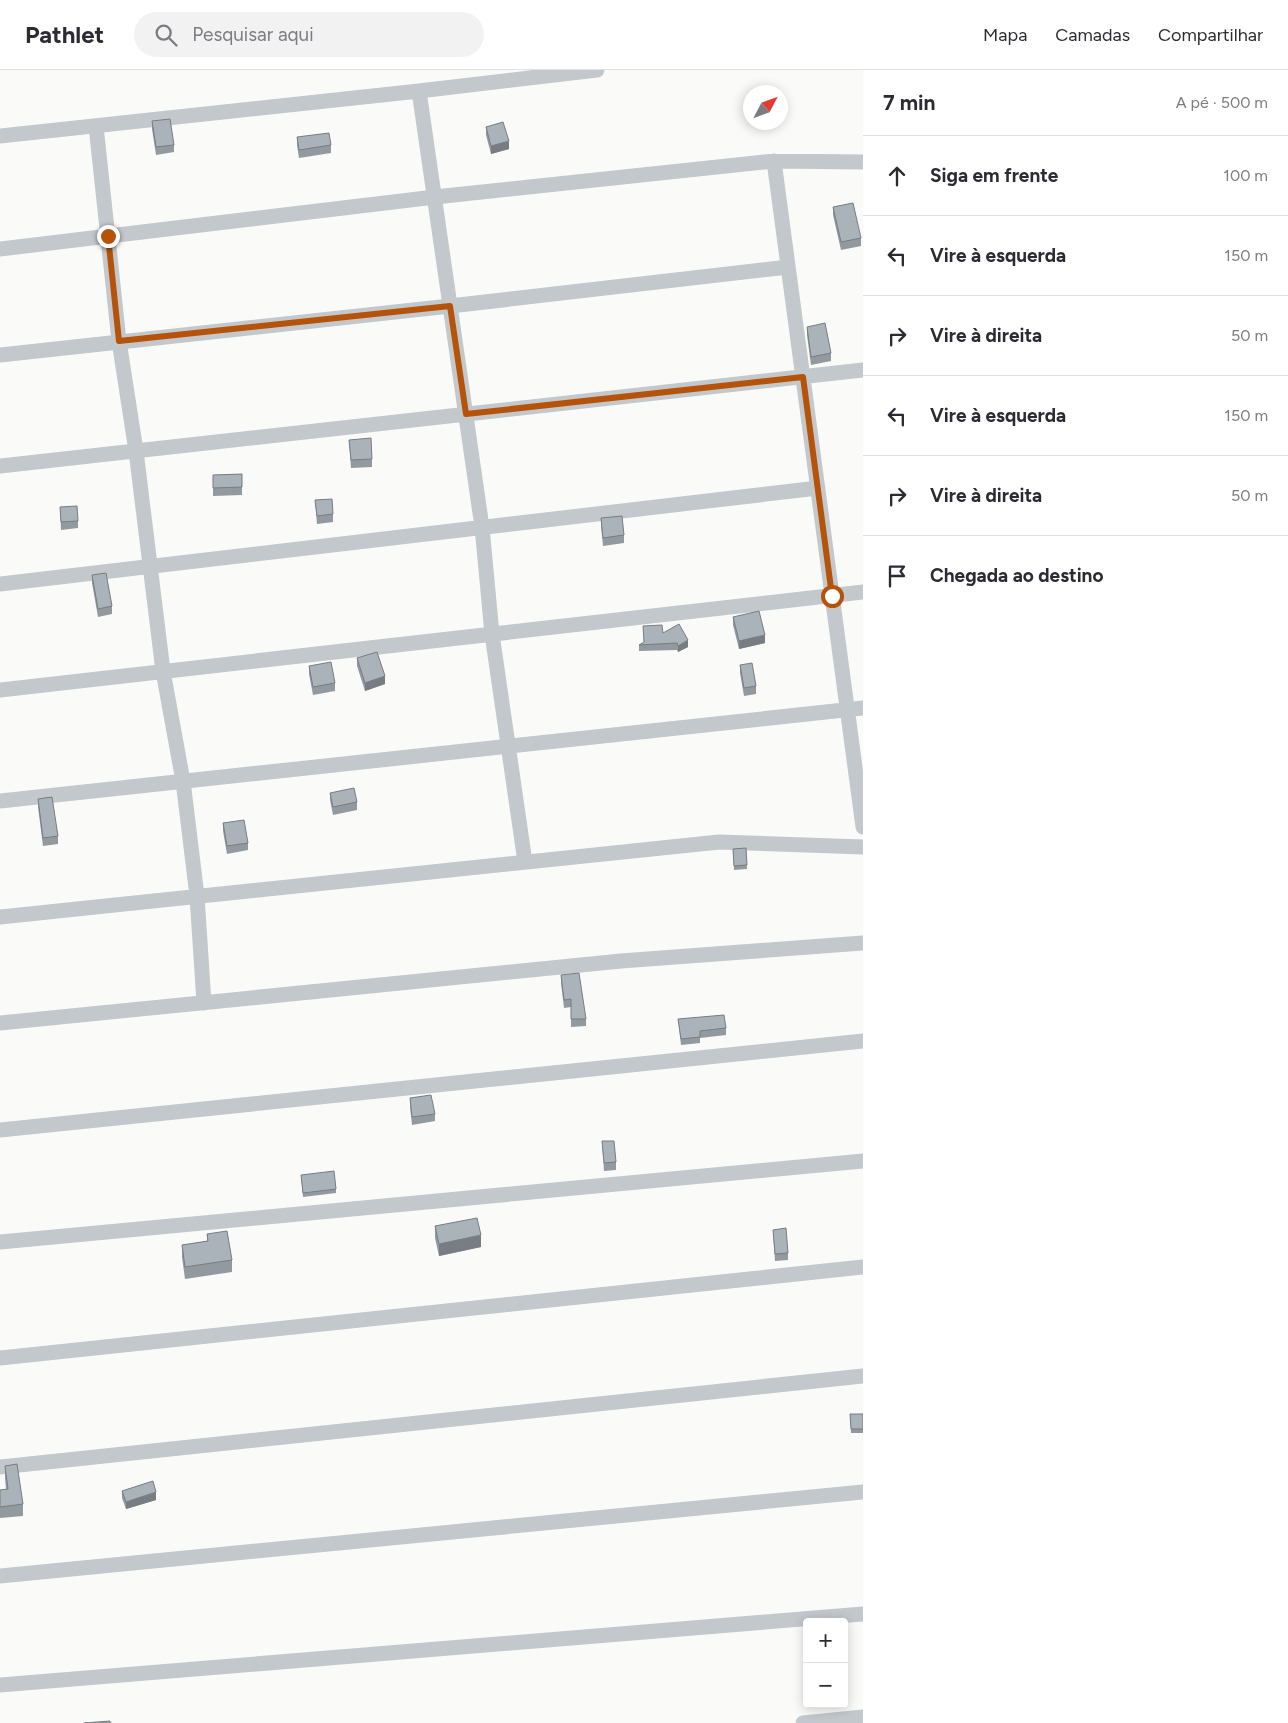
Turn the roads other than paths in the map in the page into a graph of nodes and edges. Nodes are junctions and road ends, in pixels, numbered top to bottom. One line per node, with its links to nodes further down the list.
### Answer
1 (597, 70): 2 (street)
2 (535, 74): 3 (street)
3 (419, 91): 4 (street); 8 (street)
4 (96, 126): 5 (street); 9 (street)
5 (0, 136)
6 (774, 161): 7 (street); 8 (street); 11 (street)
7 (863, 162)
8 (435, 197): 9 (street); 12 (street)
9 (108, 236): 10 (street); 13 (street)
10 (0, 249)
11 (788, 267): 12 (street); 16 (street)
12 (450, 306): 13 (street); 17 (street)
13 (119, 341): 14 (street); 18 (street)
14 (0, 356)
15 (863, 370): 16 (street)
16 (803, 377): 17 (street); 20 (street)
17 (466, 414): 18 (street); 21 (street)
18 (136, 451): 19 (street); 22 (street)
19 (0, 466)
20 (818, 488): 21 (street); 25 (street)
21 (482, 527): 22 (street); 26 (street)
22 (150, 566): 23 (street); 27 (street)
23 (0, 584)
24 (863, 592): 25 (street)
25 (832, 596): 26 (street); 30 (street)
26 (492, 634): 27 (street); 31 (street)
27 (163, 672): 28 (street); 32 (street)
28 (0, 690)
29 (863, 708): 30 (street)
30 (847, 710): 31 (street); 34 (street)
31 (509, 746): 32 (street); 36 (street)
32 (183, 781): 33 (street); 37 (street)
33 (0, 801)
34 (863, 827)
35 (863, 847): 36 (street)
36 (525, 862): 37 (street)
37 (197, 896): 38 (street); 40 (street)
38 (0, 917)
39 (863, 942): 40 (street)
40 (204, 1003): 41 (street)
41 (0, 1024)
42 (863, 1041): 43 (street)
43 (0, 1130)
44 (863, 1161): 45 (street)
45 (0, 1242)
46 (863, 1268): 47 (street)
47 (0, 1358)
48 (863, 1376): 49 (street)
49 (0, 1467)
50 (863, 1492): 51 (street)
51 (0, 1576)
52 (863, 1614): 53 (street)
53 (0, 1685)
54 (863, 1718): 55 (street)
55 (804, 1723)

